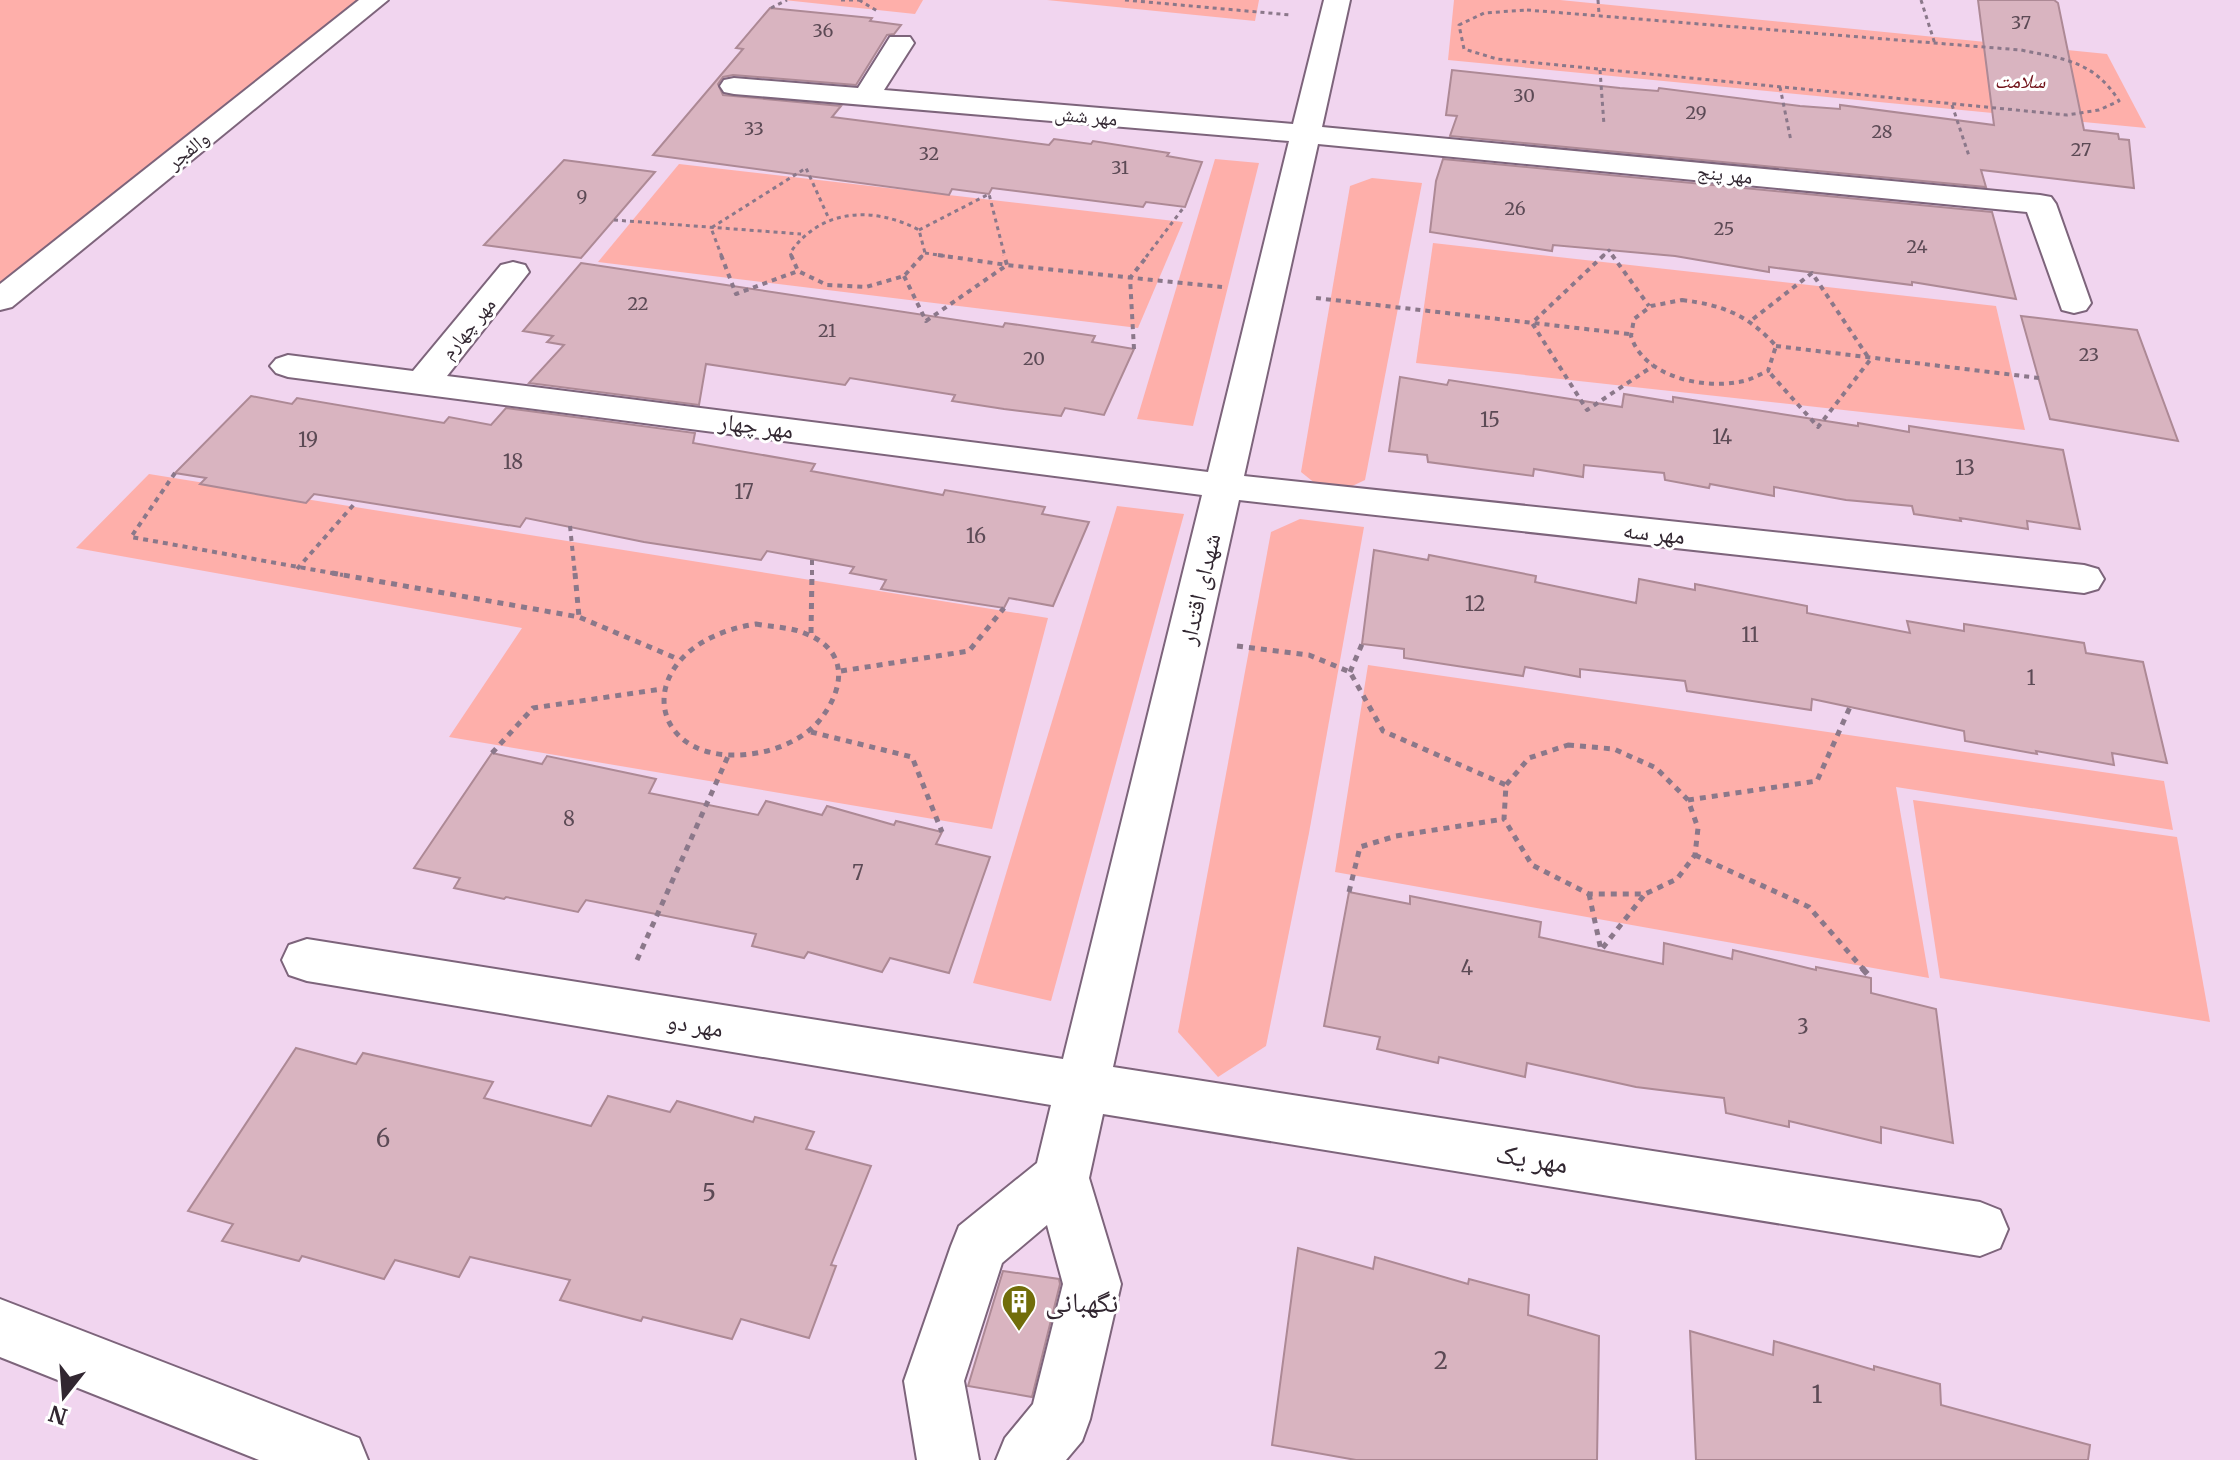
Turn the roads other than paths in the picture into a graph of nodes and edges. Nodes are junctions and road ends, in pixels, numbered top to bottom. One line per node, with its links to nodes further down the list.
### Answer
1 (375, 0): 8 (street, والفجر)
2 (1334, 9): 6 (street, شهدای اقتدار)
3 (900, 43): 5 (street)
4 (734, 86): 5 (street, مهر شش)
5 (866, 97): 6 (street, مهر شش)
6 (1306, 134): 9 (street, مهر پنج); 12 (street, شهدای اقتدار)
7 (513, 272): 11 (street, مهر چهارم)
8 (0, 300)
9 (2074, 303)
10 (288, 366): 11 (street, مهر چهار)
11 (422, 383): 12 (street, مهر چهار)
12 (1224, 486): 13 (street, مهر سه); 15 (street, شهدای اقتدار)
13 (2084, 579)
14 (307, 960): 15 (street, مهر دو)
15 (1084, 1087): 16 (street, شهدای اقتدار); 17 (street, مهر یک)
16 (1061, 1178): 20 (street); 21 (street)
17 (1980, 1229)
18 (0, 1328): 19 (street)
19 (337, 1460)
20 (948, 1460)
21 (1027, 1460)

